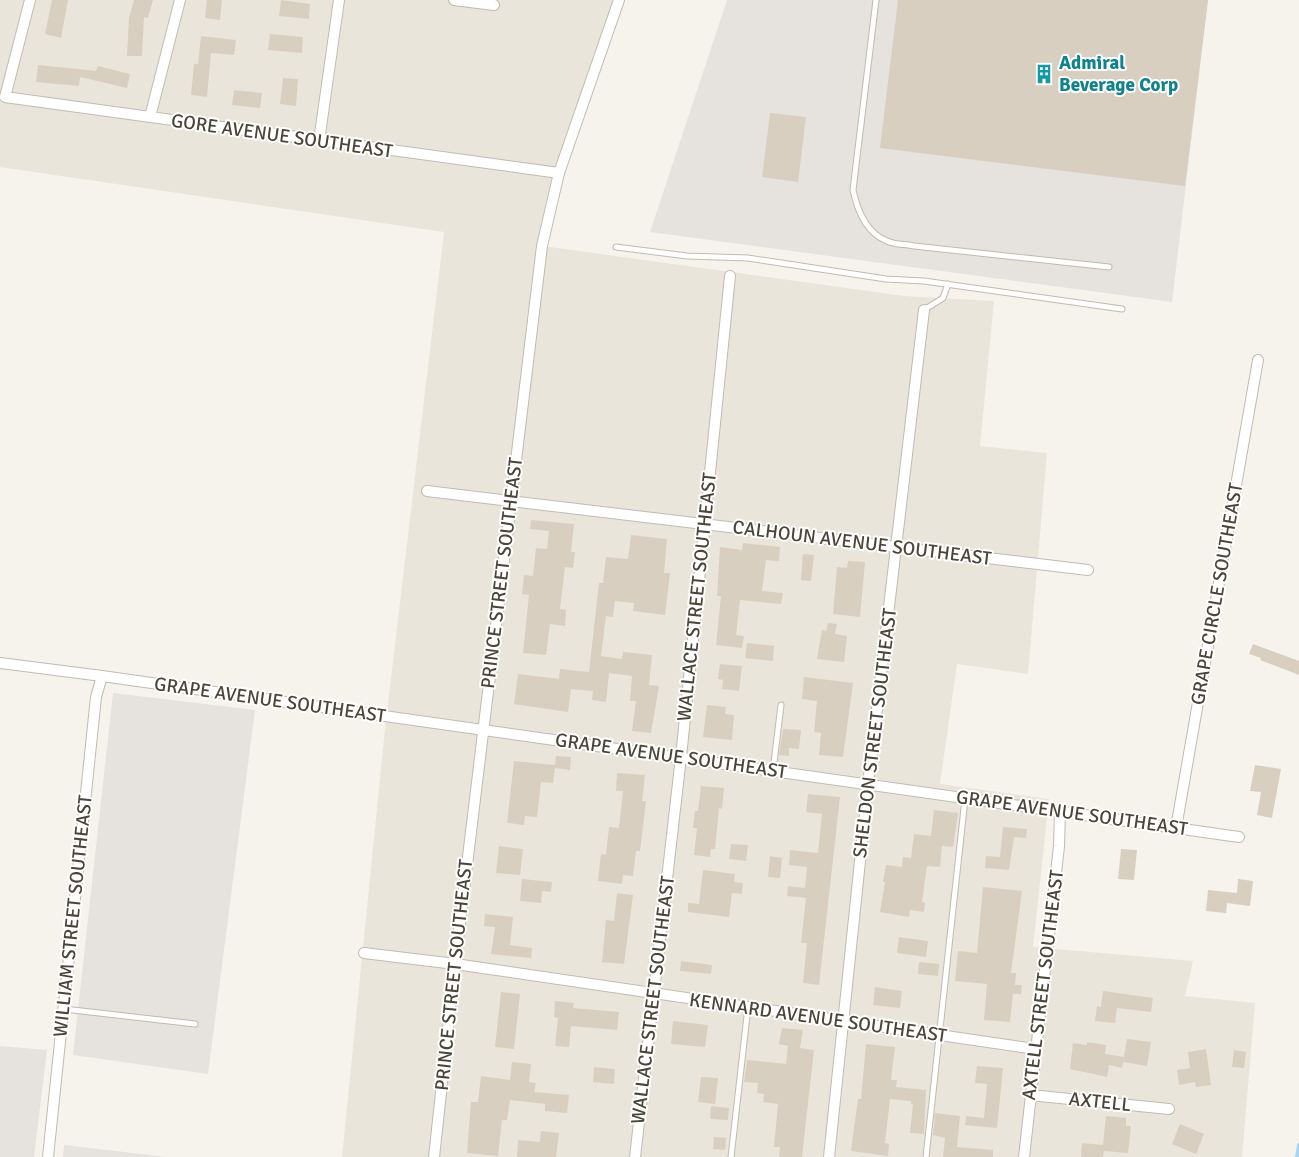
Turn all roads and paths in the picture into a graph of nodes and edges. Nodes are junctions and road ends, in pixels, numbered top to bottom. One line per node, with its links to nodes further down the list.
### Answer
1 (30, 0): 8 (street, GORE AVENUE SOUTHEAST)
2 (180, 0): 8 (street)
3 (339, 0): 9 (street)
4 (454, 0): 7 (street)
5 (620, 0): 10 (street, PRINCE STREET SOUTHEAST)
6 (876, 0): 12 (lane)
7 (494, 5)
8 (150, 117): 9 (street, GORE AVENUE SOUTHEAST)
9 (318, 141): 10 (street, GORE AVENUE SOUTHEAST)
10 (559, 173): 19 (street, PRINCE STREET SOUTHEAST)
11 (616, 247): 14 (lane)
12 (1110, 267)
13 (730, 276): 20 (street, WALLACE STREET SOUTHEAST)
14 (948, 284): 15 (lane); 16 (lane)
15 (1122, 309)
16 (924, 310): 21 (street, SHELDON STREET SOUTHEAST)
17 (1258, 360): 32 (street, GRAPE CIRCLE SOUTHEAST)
18 (427, 491): 19 (street, CALHOUN AVENUE SOUTHEAST)
19 (510, 500): 20 (street, CALHOUN AVENUE SOUTHEAST); 26 (street, PRINCE STREET SOUTHEAST)
20 (705, 524): 21 (street, CALHOUN AVENUE SOUTHEAST); 27 (street, WALLACE STREET SOUTHEAST)
21 (896, 548): 22 (street, CALHOUN AVENUE SOUTHEAST); 29 (street, SHELDON STREET SOUTHEAST)
22 (1088, 570)
23 (0, 663): 24 (street, GRAPE AVENUE SOUTHEAST)
24 (102, 676): 26 (street, GRAPE AVENUE SOUTHEAST); 38 (street, WILLIAM STREET SOUTHEAST)
25 (781, 705): 28 (lane)
26 (484, 731): 27 (street, GRAPE AVENUE SOUTHEAST); 35 (street, PRINCE STREET SOUTHEAST)
27 (681, 757): 28 (street, GRAPE AVENUE SOUTHEAST); 36 (street, WALLACE STREET SOUTHEAST)
28 (773, 771): 29 (street, GRAPE AVENUE SOUTHEAST)
29 (868, 785): 30 (street, GRAPE AVENUE SOUTHEAST); 39 (street, SHELDON STREET SOUTHEAST)
30 (965, 799): 31 (street, GRAPE AVENUE SOUTHEAST); 41 (lane)
31 (1060, 812): 32 (street, GRAPE AVENUE SOUTHEAST); 42 (street, AXTELL STREET SOUTHEAST)
32 (1176, 828): 33 (street, GRAPE AVENUE SOUTHEAST)
33 (1239, 837)
34 (364, 954): 35 (street, KENNARD AVENUE SOUTHEAST)
35 (454, 964): 36 (street, KENNARD AVENUE SOUTHEAST); 46 (street, PRINCE STREET SOUTHEAST)
36 (654, 994): 37 (street, KENNARD AVENUE SOUTHEAST); 47 (street, WALLACE STREET SOUTHEAST)
37 (748, 1008): 39 (street, KENNARD AVENUE SOUTHEAST); 48 (lane)
38 (63, 1009): 40 (lane); 45 (street, WILLIAM STREET SOUTHEAST)
39 (842, 1022): 41 (street, KENNARD AVENUE SOUTHEAST); 49 (street, SHELDON STREET SOUTHEAST)
40 (195, 1024)
41 (940, 1035): 42 (street, KENNARD AVENUE SOUTHEAST); 50 (lane)
42 (1035, 1049): 43 (street, AXTELL STREET SOUTHEAST)
43 (1030, 1095): 44 (street, AXTELL); 51 (street, AXTELL STREET SOUTHEAST)
44 (1169, 1109)
45 (48, 1157)
46 (434, 1157)
47 (635, 1157)
48 (731, 1157)
49 (829, 1157)
50 (926, 1157)
51 (1024, 1157)

